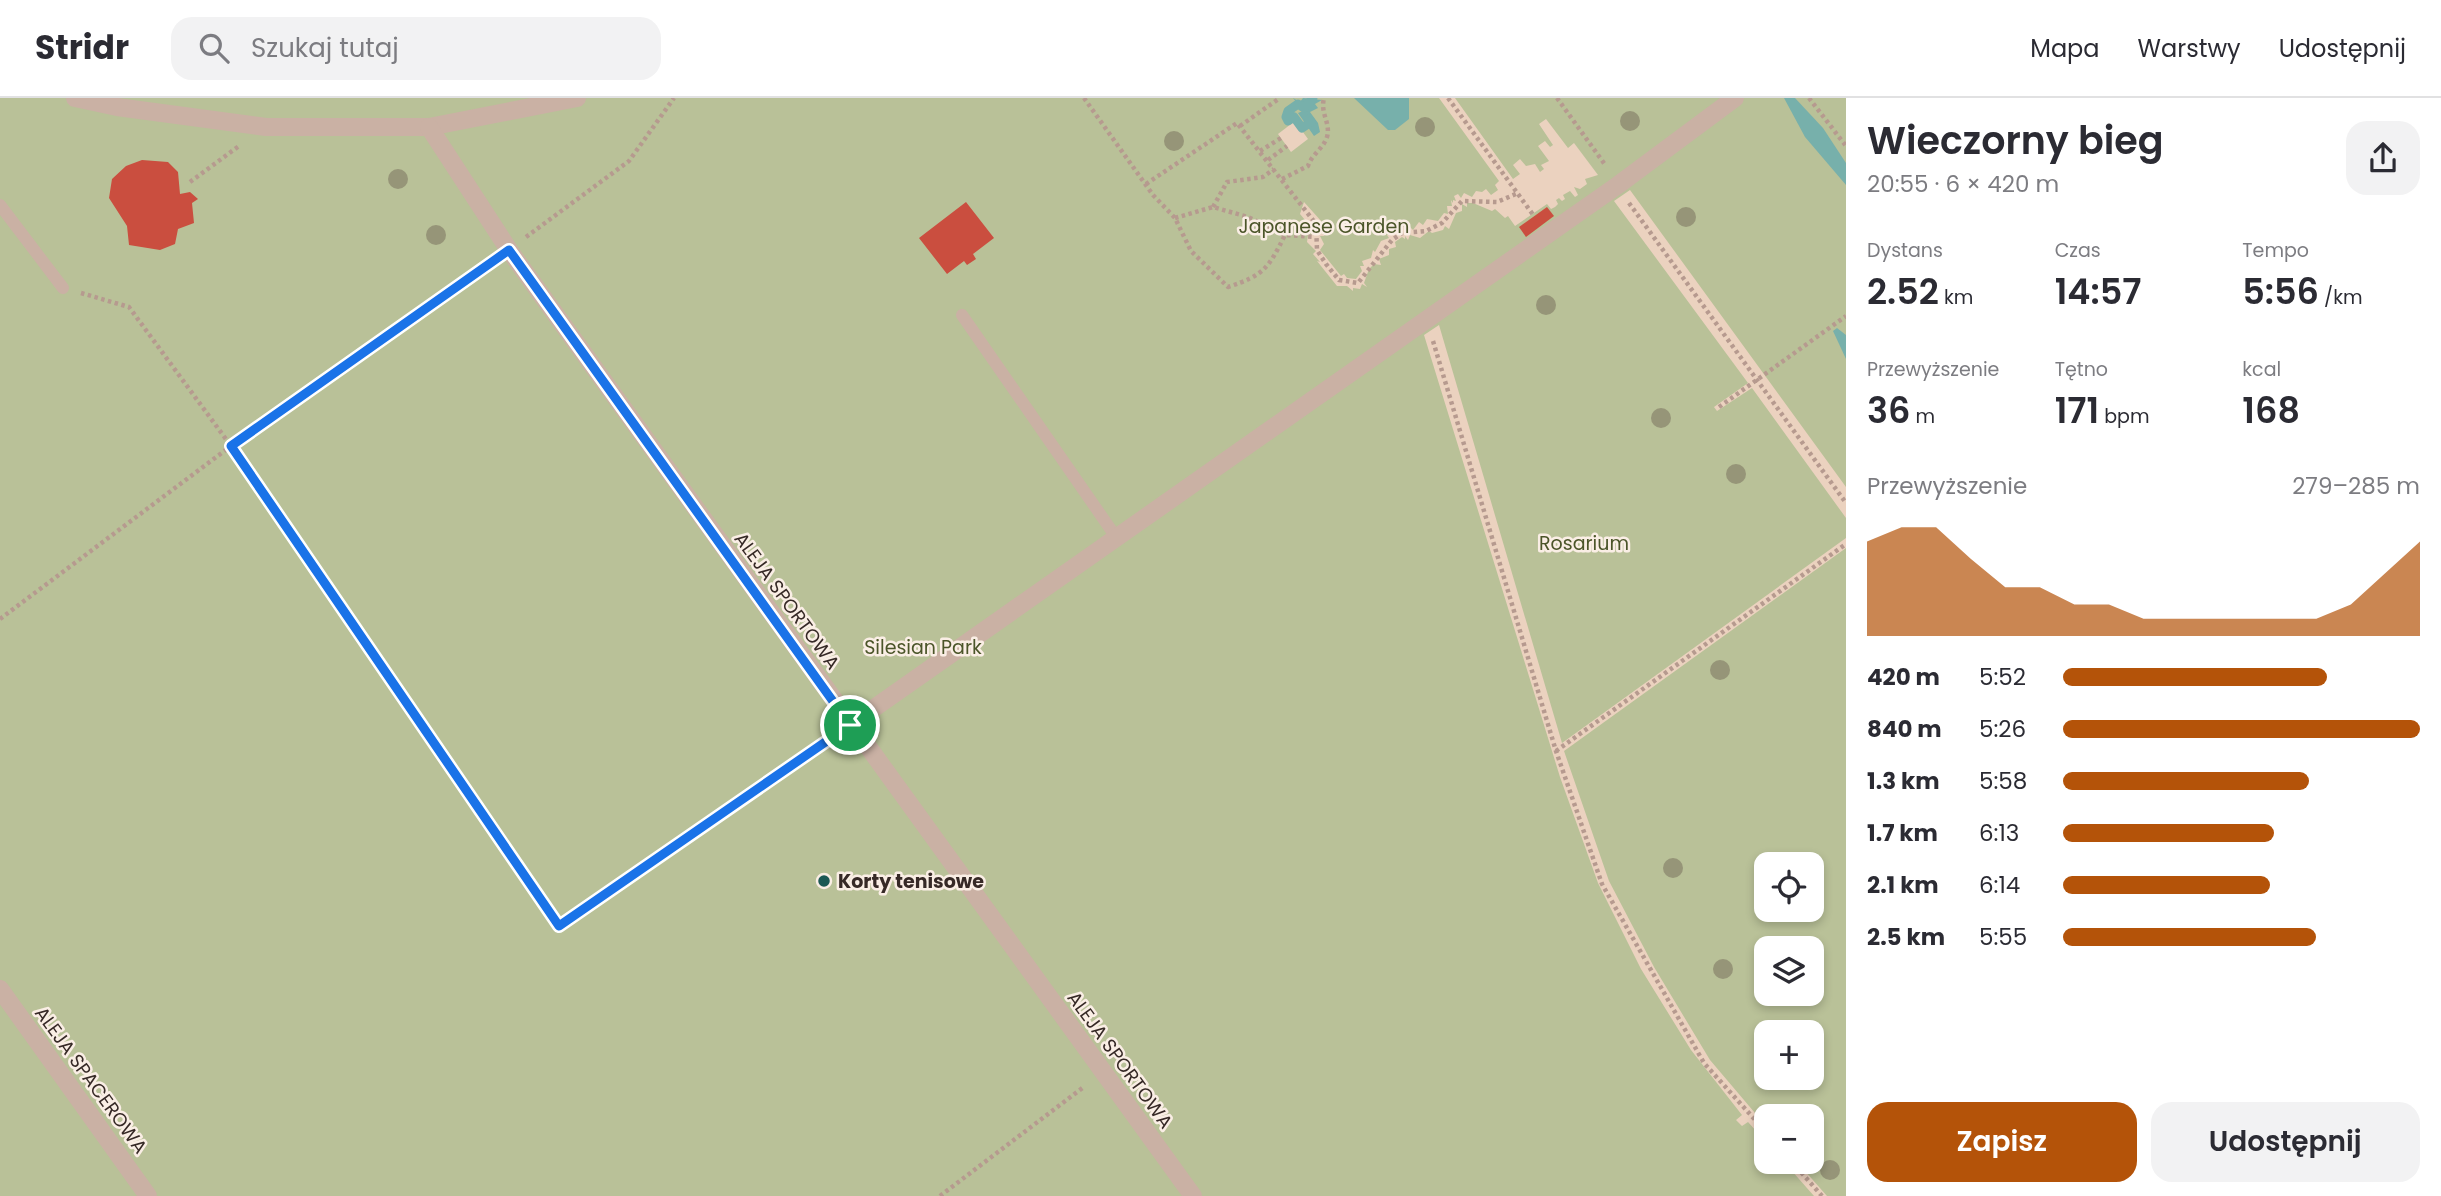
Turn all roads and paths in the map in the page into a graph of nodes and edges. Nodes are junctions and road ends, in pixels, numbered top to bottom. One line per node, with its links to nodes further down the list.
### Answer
1 (75, 98): 12 (street)
2 (577, 98): 13 (street)
3 (674, 98): 31 (path)
4 (1084, 98): 22 (path)
5 (1280, 98): 11 (path)
6 (1324, 98): 20 (path)
7 (1448, 98): 24 (path)
8 (1557, 98): 23 (path)
9 (1735, 98): 23 (street)
10 (1810, 98): 16 (path)
11 (1240, 126): 17 (path); 22 (path)
12 (265, 127): 13 (street); 21 (path)
13 (429, 127): 31 (street, ALEJA SPORTOWA)
14 (1280, 138): 17 (path)
15 (1287, 146): 18 (path)
16 (1846, 146)
17 (1261, 151): 18 (path)
18 (1268, 160): 19 (path)
19 (1275, 169): 20 (path); 26 (path)
20 (1282, 179): 30 (path)
21 (190, 182)
22 (1146, 184): 28 (path)
23 (1618, 185): 35 (street); 36 (path)
24 (1517, 193): 27 (path); 30 (path)
25 (0, 205): 32 (lane)
26 (1213, 207): 28 (path); 29 (path)
27 (1534, 216)
28 (1175, 218): 29 (path)
29 (1285, 235): 30 (path)
30 (1315, 237)
31 (509, 250): 38 (path); 43 (street, ALEJA SPORTOWA)
32 (63, 288): 38 (path)
33 (962, 315): 40 (lane)
34 (1846, 316): 36 (path)
35 (1427, 319): 40 (street); 44 (path)
36 (1756, 380): 37 (path); 39 (path)
37 (1719, 407)
38 (231, 446): 42 (path); 43 (path)
39 (1846, 503)
40 (1116, 537): 43 (street)
41 (1846, 544): 44 (path)
42 (0, 619)
43 (850, 725): 46 (street, ALEJA SPORTOWA)
44 (1556, 751): 47 (path)
45 (0, 989): 49 (street, ALEJA SPACEROWA)
46 (1103, 1073): 50 (path); 51 (street, ALEJA SPORTOWA)
47 (1754, 1119)
48 (1803, 1174): 52 (path)
49 (148, 1196)
50 (940, 1196)
51 (1193, 1196)
52 (1822, 1196)

